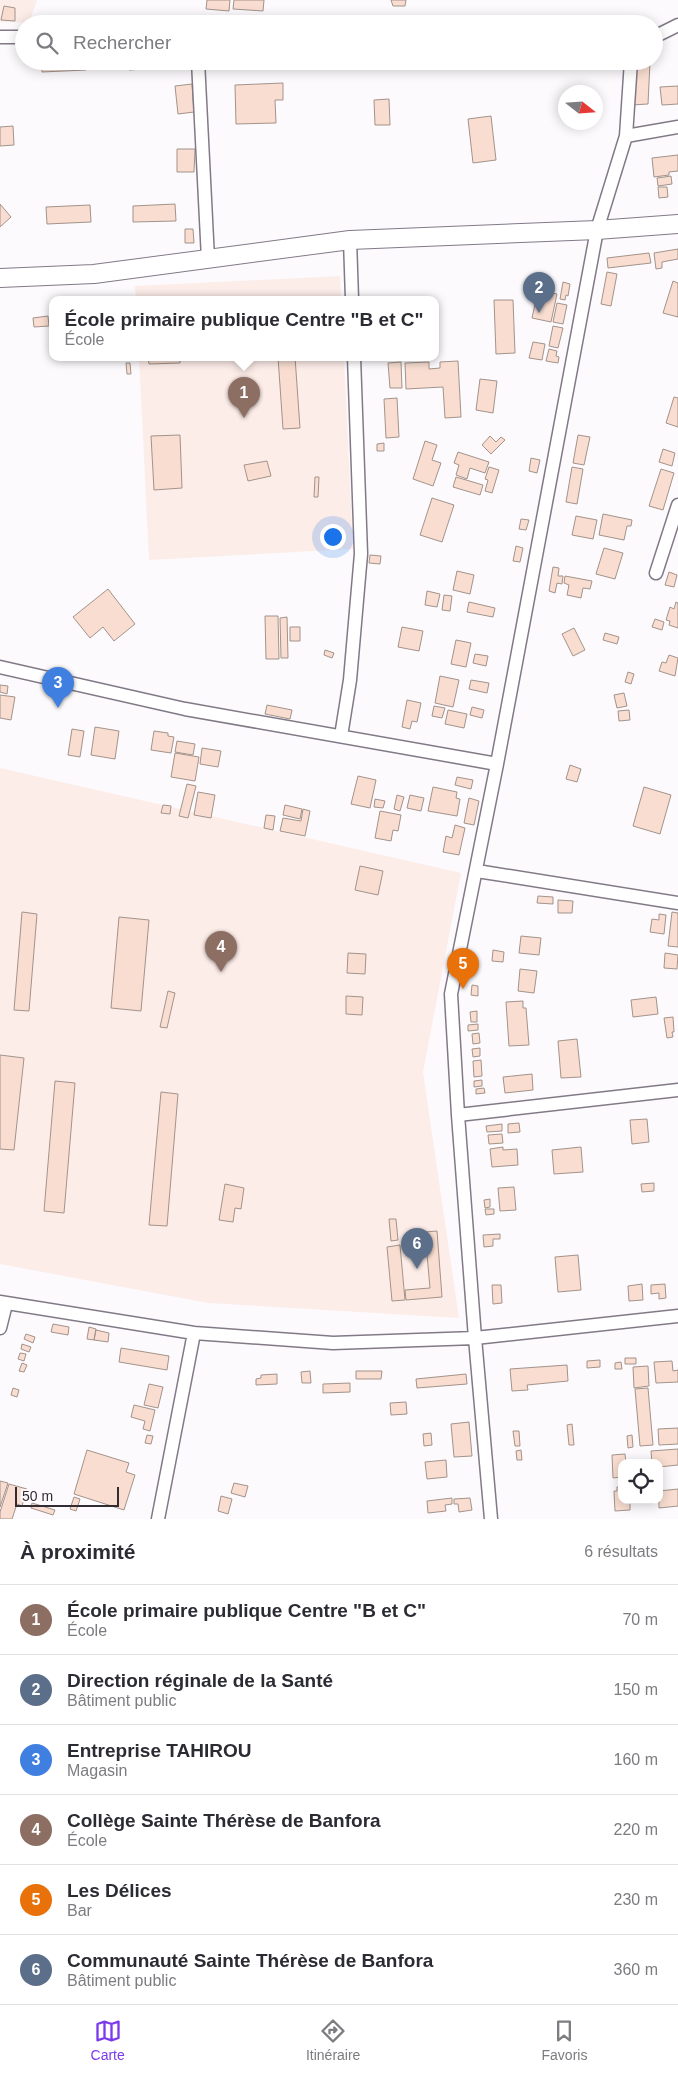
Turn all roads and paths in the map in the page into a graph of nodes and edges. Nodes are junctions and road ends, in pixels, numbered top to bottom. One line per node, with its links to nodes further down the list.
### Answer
1 (678, 26): 2 (street)
2 (663, 33)
3 (0, 37): 4 (street)
4 (15, 37)
5 (198, 70): 12 (street)
6 (630, 70): 8 (street)
7 (678, 127): 8 (street)
8 (626, 136): 10 (street)
9 (678, 224): 10 (main road)
10 (597, 230): 11 (main road); 20 (street)
11 (350, 240): 12 (main road); 14 (street)
12 (208, 259): 13 (main road)
13 (0, 278)
14 (352, 296)
15 (354, 361): 19 (street)
16 (678, 505): 17 (street)
17 (656, 573)
18 (0, 667): 19 (street)
19 (340, 736): 20 (street)
20 (498, 764): 21 (street)
21 (477, 871): 22 (street); 24 (street)
22 (678, 904)
23 (678, 1090): 24 (street)
24 (458, 1115): 29 (street)
25 (3, 1303): 27 (street); 28 (street)
26 (678, 1316): 29 (street)
27 (0, 1328)
28 (194, 1332): 29 (street); 30 (street)
29 (475, 1338): 31 (street)
30 (158, 1519)
31 (492, 1519)

